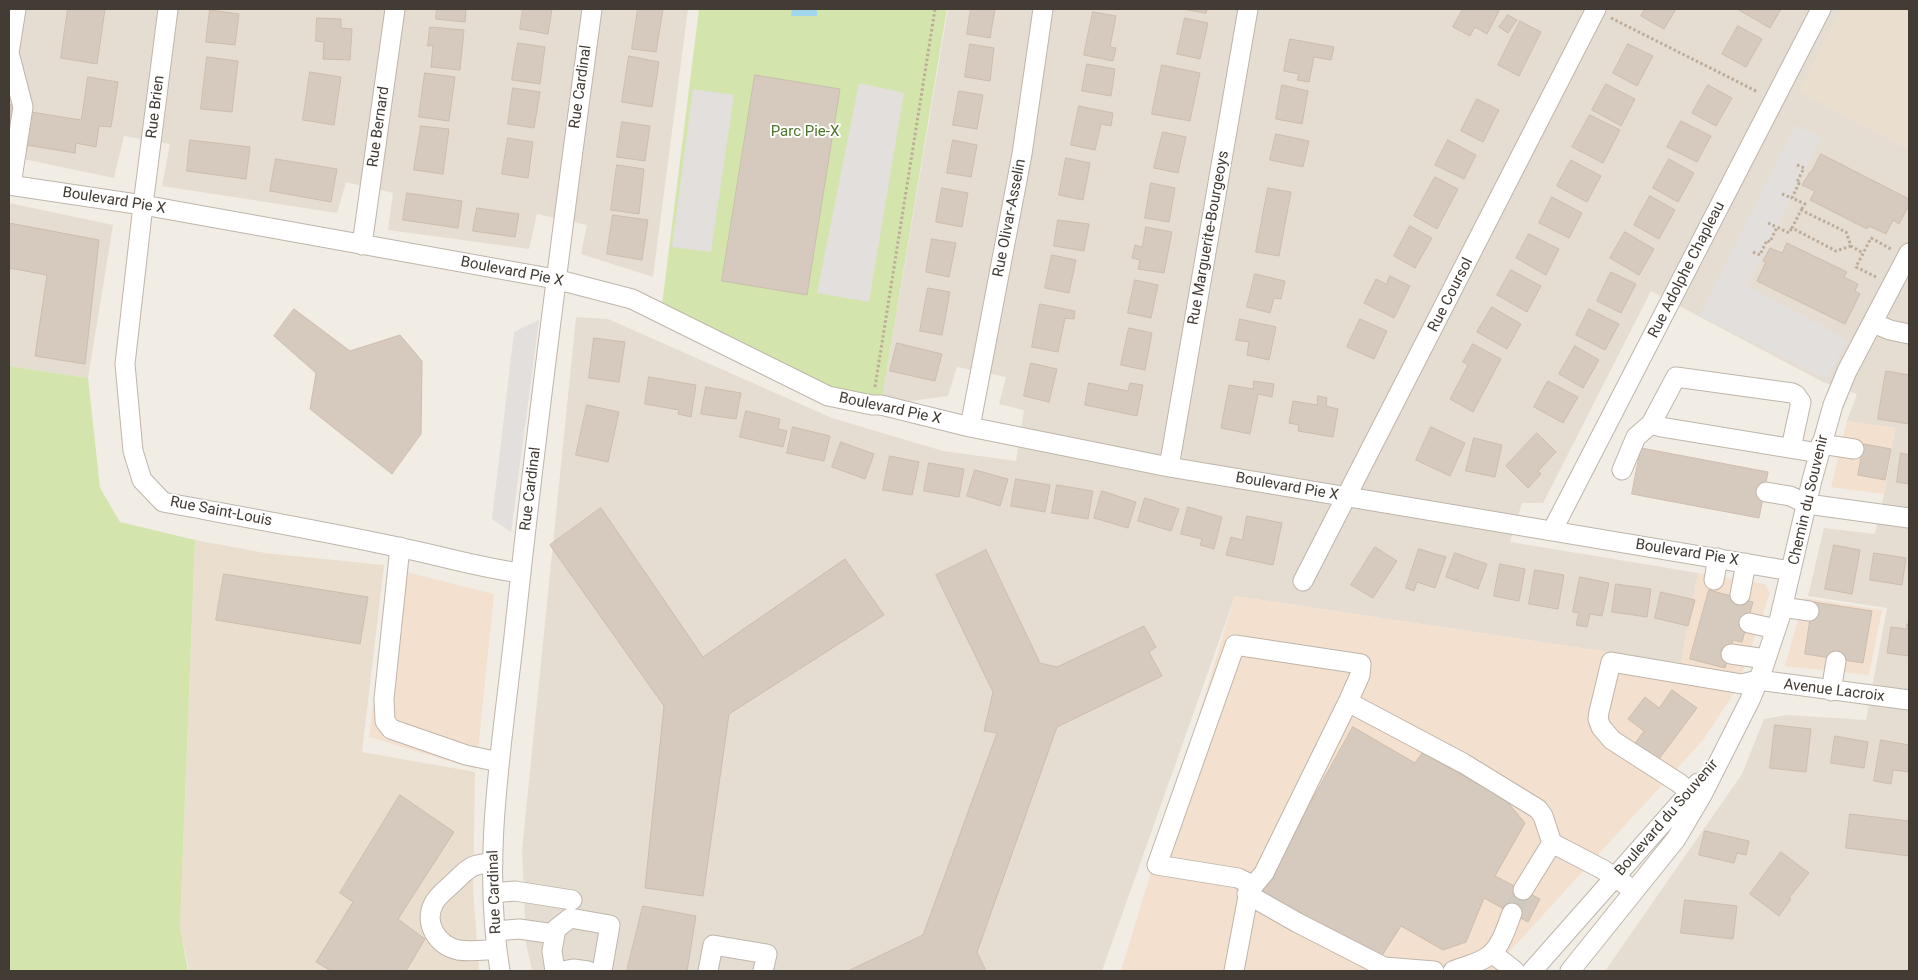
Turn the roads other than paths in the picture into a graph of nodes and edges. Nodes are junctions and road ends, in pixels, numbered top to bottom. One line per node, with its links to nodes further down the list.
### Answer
1 (16, 9): 9 (street)
2 (168, 9): 11 (street, Rue Brien)
3 (395, 9): 12 (street, Rue Bernard)
4 (592, 9): 14 (street, Rue Cardinal)
5 (1043, 9): 18 (street, Rue Olivar-Asselin)
6 (1248, 9): 22 (street, Rue Marguerite-Bourgeoys)
7 (1821, 9): 28 (street, Rue Adolphe Chapleau)
8 (1602, 13): 25 (street, Rue Coursol)
9 (9, 53): 10 (street)
10 (10, 185): 11 (street, Boulevard Pie X)
11 (143, 204): 12 (street, Boulevard Pie X); 29 (street, Rue Saint-Louis)
12 (362, 245): 14 (street, Boulevard Pie X)
13 (1902, 252): 15 (street, Chemin du Souvenir)
14 (555, 279): 18 (street, Boulevard Pie X); 33 (street, Rue Cardinal)
15 (1873, 323): 16 (street); 20 (street, Chemin du Souvenir)
16 (1909, 334)
17 (1650, 424): 19 (street); 19 (street); 23 (street)
18 (970, 427): 22 (street, Boulevard Pie X)
19 (1791, 448): 20 (street)
20 (1820, 448): 21 (street); 26 (street, Chemin du Souvenir)
21 (1854, 448)
22 (1169, 467): 25 (street, Boulevard Pie X)
23 (1622, 470)
24 (1766, 492): 26 (street)
25 (1348, 497): 28 (street, Boulevard Pie X); 35 (street, Rue Coursol)
26 (1807, 504): 27 (street); 32 (street, Chemin du Souvenir)
27 (1909, 518)
28 (1552, 531): 30 (street, Boulevard Pie X)
29 (400, 547): 33 (street, Rue Saint-Louis); 49 (street)
30 (1718, 558): 31 (street, Boulevard Pie X); 34 (street)
31 (1746, 563): 32 (street, Boulevard Pie X); 36 (street)
32 (1791, 571): 37 (street, Chemin du Souvenir)
33 (521, 573): 49 (street, Rue Cardinal)
34 (1714, 580)
35 (1303, 581)
36 (1740, 595)
37 (1782, 607): 38 (street); 40 (street, Chemin du Souvenir)
38 (1808, 611)
39 (1749, 623): 40 (street)
40 (1776, 629): 42 (street, Chemin du Souvenir)
41 (1731, 654): 42 (street)
42 (1766, 659): 44 (street, Chemin du Souvenir)
43 (1836, 661): 45 (street)
44 (1758, 680): 45 (street, Avenue Lacroix); 48 (street, Chemin du Souvenir); 50 (street, Avenue Lacroix)
45 (1831, 691): 46 (street, Avenue Lacroix)
46 (1909, 700)
47 (1348, 702): 51 (street); 54 (street); 54 (street)
48 (1723, 752): 50 (street, Boulevard du Souvenir)
49 (499, 762): 52 (street, Rue Cardinal)
50 (1694, 796): 53 (street, Boulevard du Souvenir); 56 (street, Boulevard du Souvenir)
51 (1552, 843): 53 (street); 55 (street)
52 (493, 863): 57 (street, Rue Cardinal); 62 (street)
53 (1616, 877): 56 (street); 75 (street, Boulevard du Souvenir)
54 (1250, 890): 71 (street); 72 (street)
55 (1523, 890)
56 (1635, 891): 76 (street, Boulevard du Souvenir)
57 (493, 893): 58 (street); 60 (street, Rue Cardinal)
58 (572, 900)
59 (1512, 913): 63 (street)
60 (495, 931): 61 (street); 62 (street, Rue Cardinal)
61 (555, 934): 65 (street); 68 (street)
62 (497, 950): 64 (street, Rue Cardinal)
63 (1492, 953): 73 (street); 74 (street)
64 (500, 971)
65 (555, 971)
66 (563, 971): 67 (street)
67 (588, 971)
68 (602, 971)
69 (708, 971): 70 (street)
70 (764, 971)
71 (1234, 971)
72 (1434, 971)
73 (1454, 971)
74 (1515, 971)
75 (1532, 971)
76 (1570, 971)

